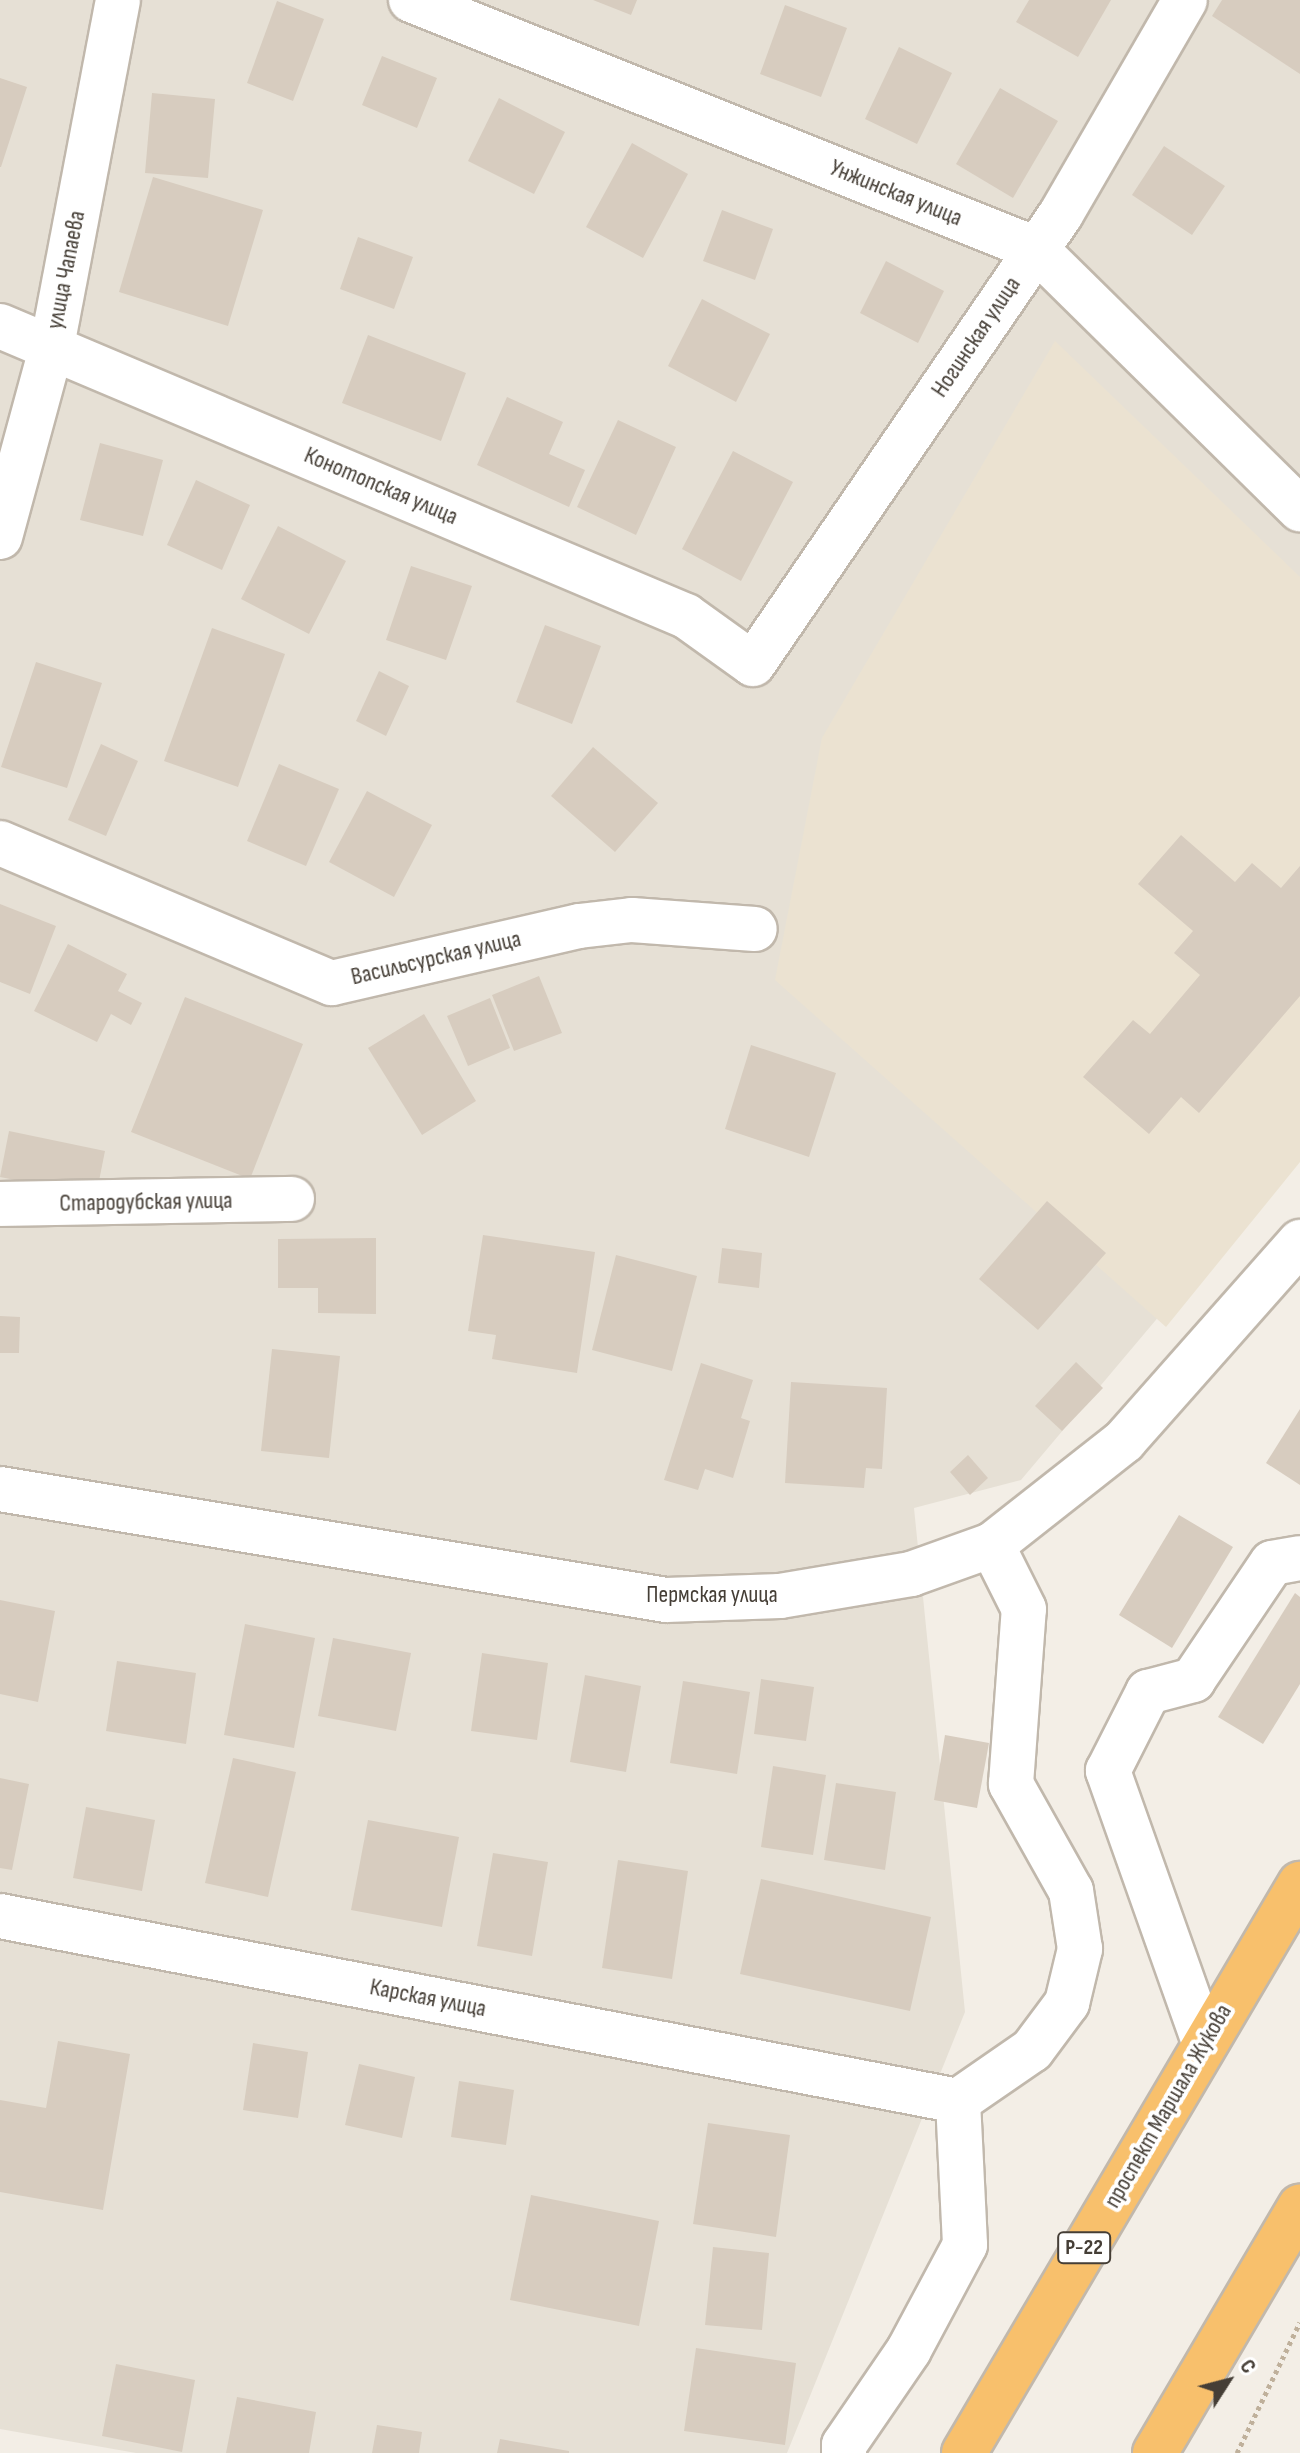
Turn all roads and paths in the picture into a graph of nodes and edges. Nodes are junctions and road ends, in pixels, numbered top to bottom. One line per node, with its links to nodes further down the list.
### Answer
1 (118, 0): 6 (street, улица Чапаева)
2 (411, 0): 4 (street, Унжинская улица)
3 (1185, 0): 4 (street, Ногинская улица)
4 (1036, 249): 7 (street, Унжинская улица); 9 (street, Ногинская улица)
5 (0, 326): 6 (street, Конотопская улица)
6 (52, 346): 8 (street, улица Чапаева); 9 (street, Конотопская улица)
7 (1300, 509)
8 (0, 537)
9 (753, 664)
10 (0, 843): 11 (street, Васильсурская улица)
11 (755, 929)
12 (292, 1199): 13 (street, Стародубская улица)
13 (0, 1204)
14 (1300, 1242): 16 (street, Пермская улица)
15 (0, 1489): 16 (street, Пермская улица)
16 (992, 1545): 21 (street)
17 (1300, 1558): 20 (street)
18 (1300, 1884): 20 (highway, проспект Маршала Жукова / Р-22)
19 (0, 1916): 21 (street, Карская улица)
20 (1204, 2042): 25 (highway, проспект Маршала Жукова / Р-22)
21 (958, 2101): 24 (street)
22 (1300, 2207): 26 (highway)
23 (1300, 2322): 27 (path)
24 (844, 2453)
25 (964, 2453)
26 (1155, 2453)
27 (1237, 2453)

